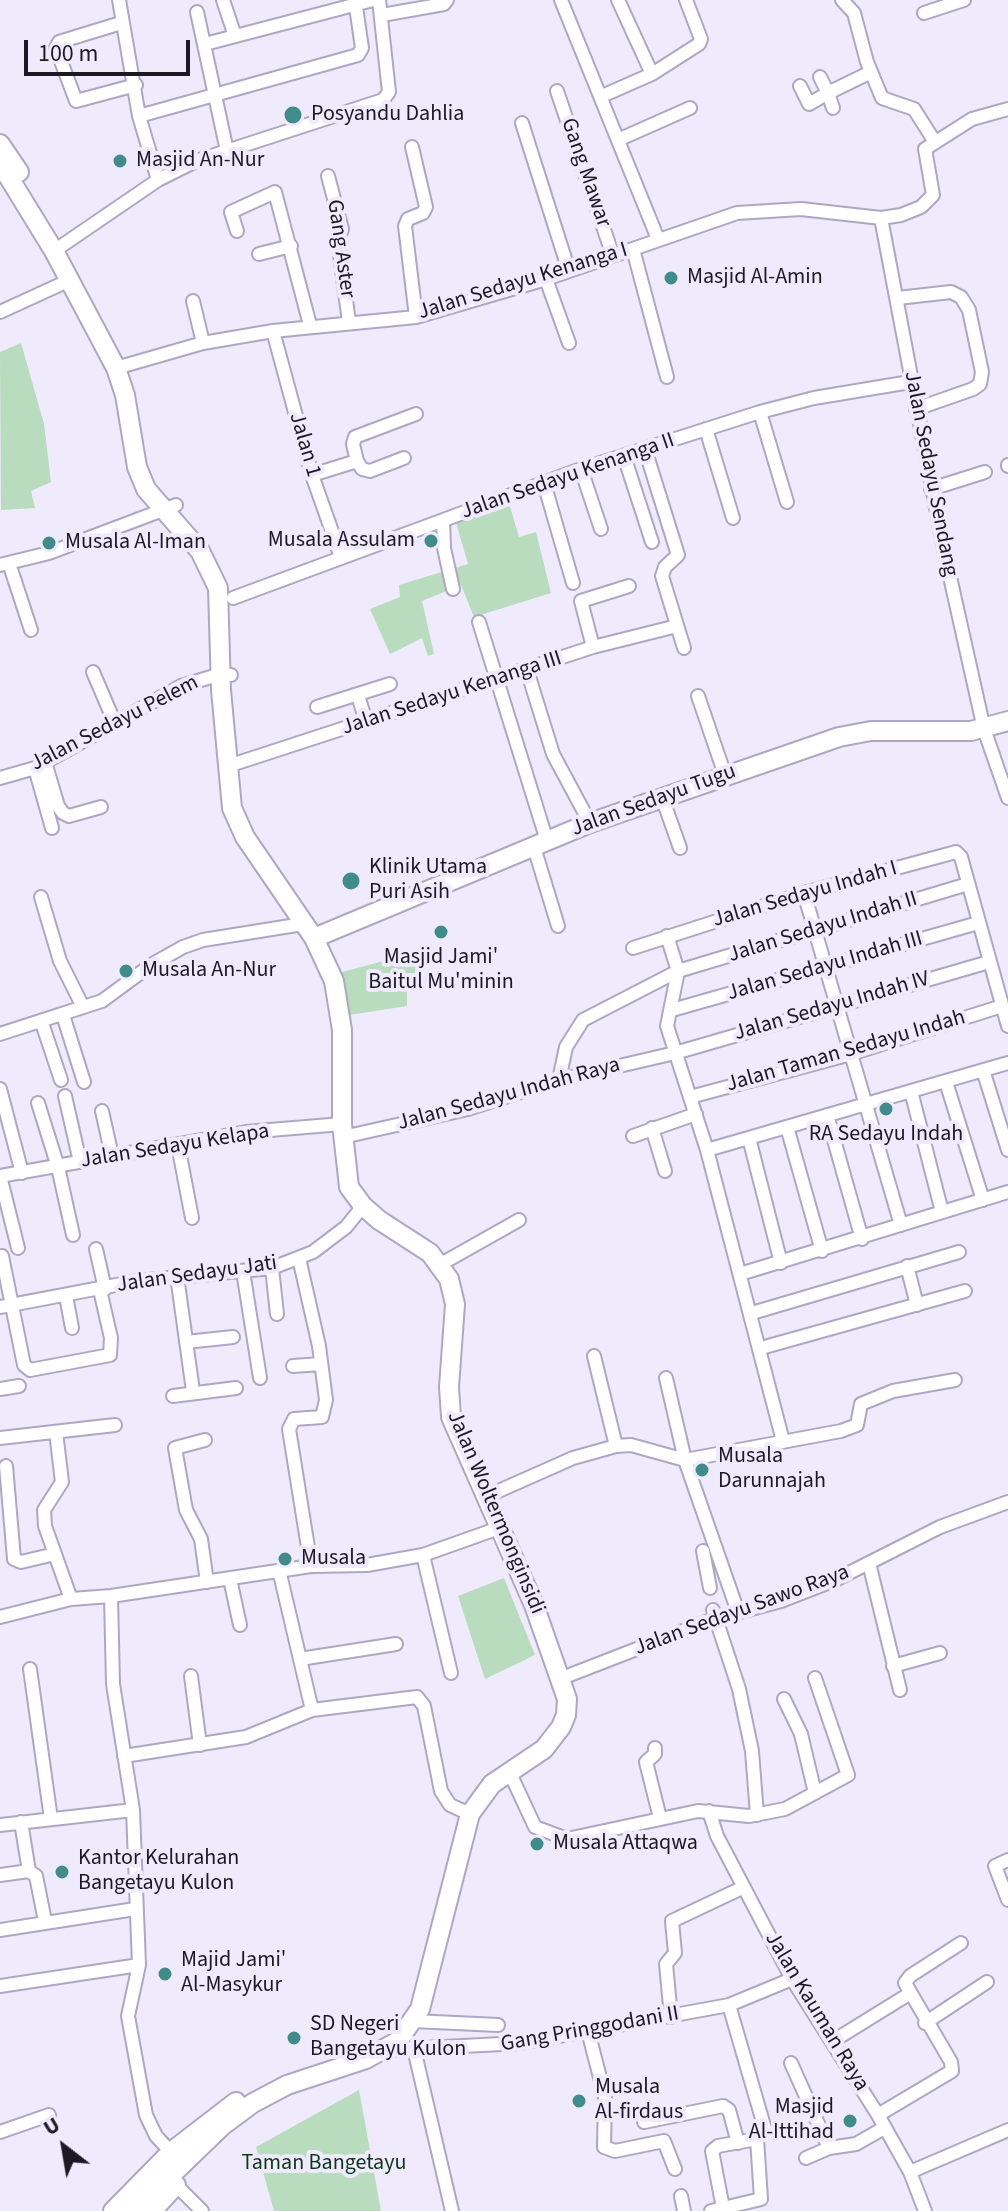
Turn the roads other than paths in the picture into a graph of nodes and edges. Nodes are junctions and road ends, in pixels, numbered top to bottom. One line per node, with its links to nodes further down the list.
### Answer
1 (119, 0): 15 (street)
2 (223, 0): 16 (street)
3 (373, 0): 11 (street)
4 (379, 0): 14 (street)
5 (447, 0): 14 (street)
6 (561, 0): 26 (street)
7 (618, 0): 19 (street)
8 (686, 0): 19 (street)
9 (842, 0): 18 (street)
10 (964, 0): 13 (street)
11 (356, 2): 16 (street); 25 (street)
12 (197, 12): 17 (street)
13 (924, 13)
14 (382, 15): 36 (street)
15 (121, 23): 21 (street); 21 (street)
16 (234, 33): 17 (street)
17 (205, 44): 25 (street)
18 (871, 72): 24 (street); 33 (street)
19 (652, 74): 26 (street)
20 (820, 77): 24 (street)
21 (136, 85): 30 (street)
22 (800, 86): 24 (street)
23 (557, 91): 48 (street, Gang Mawar)
24 (828, 93): 28 (street)
25 (213, 96): 30 (street); 36 (street)
26 (602, 96): 32 (street)
27 (690, 108): 32 (street)
28 (833, 108)
29 (1008, 109): 33 (street)
30 (139, 116): 39 (street)
31 (522, 123): 49 (street)
32 (620, 139): 43 (street)
33 (935, 142): 41 (street)
34 (0, 144): 45 (main road)
35 (412, 147): 55 (street)
36 (227, 151): 39 (street)
37 (0, 163): 40 (main road)
38 (328, 176): 56 (street, Gang Aster)
39 (158, 180): 45 (street)
40 (6, 184): 45 (main road)
41 (881, 218): 43 (street, Jalan Sedayu Kenanga I); 52 (street, Jalan Sedayu Sendang)
42 (237, 231): 44 (street)
43 (658, 239): 46 (street, Jalan Sedayu Kenanga I)
44 (291, 246): 47 (street); 57 (street)
45 (59, 248): 51 (main road); 61 (main road)
46 (633, 249): 48 (street, Jalan Sedayu Kenanga I); 62 (street)
47 (259, 254)
48 (613, 256): 49 (street, Jalan Sedayu Kenanga I)
49 (569, 271): 50 (street, Jalan Sedayu Kenanga I)
50 (546, 279): 55 (street, Jalan Sedayu Kenanga I); 60 (street)
51 (70, 280): 54 (street); 61 (main road)
52 (898, 298): 63 (street, Jalan Sedayu Sendang); 64 (street)
53 (193, 301): 59 (street)
54 (0, 312)
55 (416, 317): 56 (street, Jalan Sedayu Kenanga I)
56 (349, 322): 57 (street, Jalan Sedayu Kenanga I)
57 (310, 325): 58 (street, Jalan Sedayu Kenanga I)
58 (273, 331): 59 (street, Jalan Sedayu Kenanga I); 74 (street, Jalan 1)
59 (203, 343): 61 (street, Jalan Sedayu Kenanga I)
60 (569, 343)
61 (121, 366): 78 (main road)
62 (667, 377)
63 (910, 382): 64 (street, Jalan Sedayu Sendang); 65 (street, Jalan Sedayu Kenanga II)
64 (916, 409): 76 (street, Jalan Sedayu Sendang)
65 (760, 412): 67 (street, Jalan Sedayu Kenanga II); 77 (street)
66 (416, 414): 71 (street)
67 (706, 429): 68 (street, Jalan Sedayu Kenanga II); 79 (street)
68 (645, 449): 69 (street, Jalan Sedayu Kenanga II); 92 (street)
69 (624, 456): 72 (street, Jalan Sedayu Kenanga II); 82 (street)
70 (404, 458): 71 (street)
71 (357, 461): 74 (street)
72 (581, 469): 75 (street, Jalan Sedayu Kenanga II); 81 (street)
73 (985, 472): 76 (street)
74 (312, 475): 83 (street, Jalan 1)
75 (544, 483): 80 (street, Jalan Sedayu Kenanga II); 86 (street)
76 (931, 489): 107 (street, Jalan Sedayu Sendang)
77 (787, 502)
78 (170, 507): 84 (street); 85 (main road)
79 (733, 518)
80 (443, 520): 83 (street, Jalan Sedayu Kenanga II); 88 (street)
81 (601, 529)
82 (652, 542)
83 (341, 557): 89 (street, Jalan Sedayu Kenanga II)
84 (4, 564): 93 (street)
85 (216, 567): 89 (main road); 90 (main road)
86 (573, 583)
87 (629, 586): 94 (street)
88 (453, 589)
89 (233, 598): 90 (main road)
90 (228, 619): 98 (main road)
91 (479, 622): 99 (street)
92 (677, 626): 94 (street, Jalan Sedayu Kenanga III); 95 (street)
93 (31, 630)
94 (593, 647): 96 (street, Jalan Sedayu Kenanga III)
95 (684, 648)
96 (527, 670): 99 (street, Jalan Sedayu Kenanga III); 115 (street)
97 (93, 672): 104 (street)
98 (226, 675): 104 (street, Jalan Sedayu Pelem); 109 (main road)
99 (496, 679): 106 (street, Jalan Sedayu Kenanga III); 117 (street)
100 (390, 684): 101 (street)
101 (358, 695): 103 (street); 106 (street)
102 (698, 696): 110 (street)
103 (317, 707)
104 (114, 721): 108 (street, Jalan Sedayu Pelem)
105 (1008, 721): 107 (main road, Jalan Sedayu Tugu)
106 (366, 722): 109 (street, Jalan Sedayu Kenanga III)
107 (984, 729): 110 (main road, Jalan Sedayu Tugu); 113 (street, Jalan Sedayu Sendang)
108 (40, 765): 111 (street, Jalan Sedayu Pelem); 114 (street); 116 (street)
109 (228, 766): 124 (main road)
110 (725, 775): 112 (main road, Jalan Sedayu Tugu)
111 (0, 778)
112 (662, 797): 115 (main road, Jalan Sedayu Tugu); 118 (street)
113 (1008, 798)
114 (101, 807)
115 (590, 823): 117 (main road, Jalan Sedayu Tugu)
116 (52, 828)
117 (540, 844): 123 (street); 124 (main road, Jalan Sedayu Tugu)
118 (680, 848)
119 (968, 884): 120 (street, Jalan Sedayu Indah I); 122 (street); 125 (street, Jalan Sedayu Indah II)
120 (804, 893): 125 (street); 126 (street, Jalan Sedayu Indah I)
121 (41, 897): 134 (street)
122 (978, 923): 128 (street, Jalan Sedayu Indah III); 129 (street)
123 (558, 926)
124 (308, 931): 134 (street); 159 (main road)
125 (815, 931): 128 (street); 130 (street, Jalan Sedayu Indah II)
126 (667, 936): 127 (street, Jalan Sedayu Indah I); 130 (street)
127 (633, 948)
128 (825, 967): 132 (street); 135 (street, Jalan Sedayu Indah III)
129 (991, 968): 131 (street, Jalan Sedayu Indah IV); 132 (street, Jalan Sedayu Indah IV); 133 (street)
130 (678, 971): 135 (street); 145 (street, Jalan Sedayu Indah II)
131 (1008, 971)
132 (837, 1004): 140 (street, Jalan Sedayu Indah IV); 141 (street)
133 (1002, 1006): 138 (street); 141 (street, Jalan Taman Sedayu Indah)
134 (83, 1007): 136 (street)
135 (672, 1010): 140 (street)
136 (63, 1015): 137 (street); 146 (street)
137 (42, 1023): 139 (street); 144 (street)
138 (1008, 1026)
139 (0, 1034)
140 (675, 1053): 145 (street, Jalan Sedayu Indah Raya); 151 (street)
141 (851, 1054): 151 (street, Jalan Taman Sedayu Indah); 153 (street)
142 (1008, 1063): 143 (street)
143 (983, 1070): 147 (street); 164 (street)
144 (61, 1080)
145 (559, 1080): 159 (street, Jalan Sedayu Indah Raya)
146 (84, 1082)
147 (946, 1082): 149 (street); 171 (street)
148 (0, 1089): 169 (street)
149 (911, 1091): 153 (street); 173 (street)
150 (65, 1096): 166 (street)
151 (690, 1097): 155 (street)
152 (38, 1103): 167 (street)
153 (866, 1105): 156 (street); 176 (street)
154 (102, 1111): 165 (street)
155 (696, 1114): 158 (street); 163 (street)
156 (827, 1115): 157 (street); 178 (street)
157 (787, 1127): 161 (street); 181 (street)
158 (652, 1128): 160 (street); 168 (street)
159 (343, 1130): 162 (street, Jalan Sedayu Kelapa); 172 (main road)
160 (633, 1136)
161 (749, 1138): 163 (street); 185 (street)
162 (178, 1145): 165 (street, Jalan Sedayu Kelapa); 174 (street)
163 (707, 1150): 190 (street)
164 (1008, 1150)
165 (112, 1156): 166 (street, Jalan Sedayu Kelapa)
166 (80, 1162): 167 (street, Jalan Sedayu Kelapa)
167 (58, 1167): 169 (street, Jalan Sedayu Kelapa); 177 (street)
168 (665, 1171)
169 (22, 1173): 179 (street, Jalan Sedayu Kelapa)
170 (1008, 1192): 171 (street)
171 (983, 1200): 173 (street)
172 (363, 1206): 184 (street, Jalan Sedayu Jati); 186 (main road)
173 (942, 1212): 176 (street)
174 (192, 1218)
175 (519, 1220): 186 (street)
176 (901, 1225): 178 (street)
177 (73, 1235)
178 (862, 1239): 181 (street)
179 (18, 1248)
180 (96, 1249): 192 (street)
181 (822, 1251): 185 (street)
182 (959, 1252): 187 (street)
183 (2, 1256): 196 (street)
184 (299, 1258): 188 (street, Jalan Sedayu Jati); 204 (street)
185 (781, 1263): 190 (street)
186 (441, 1264): 222 (main road, Jalan Woltermonginsidi)
187 (907, 1266): 195 (street); 197 (street)
188 (272, 1268): 189 (street, Jalan Sedayu Jati); 198 (street)
189 (243, 1271): 191 (street, Jalan Sedayu Jati); 206 (street)
190 (740, 1274): 197 (street)
191 (177, 1276): 192 (street, Jalan Sedayu Jati); 201 (street)
192 (102, 1290): 194 (street, Jalan Sedayu Jati); 196 (street)
193 (965, 1291): 195 (street)
194 (66, 1296): 196 (street, Jalan Sedayu Jati); 199 (street)
195 (917, 1305): 202 (street)
196 (6, 1306)
197 (752, 1313): 202 (street)
198 (277, 1314)
199 (72, 1328)
200 (233, 1337): 201 (street)
201 (186, 1342): 212 (street)
202 (761, 1348): 218 (street)
203 (594, 1356): 219 (street)
204 (321, 1364): 205 (street); 229 (street)
205 (293, 1366)
206 (260, 1378)
207 (666, 1378): 220 (street)
208 (955, 1380): 218 (street)
209 (19, 1386): 211 (street)
210 (236, 1388): 212 (street)
211 (0, 1389)
212 (193, 1391): 213 (street)
213 (173, 1396)
214 (115, 1425): 215 (street)
215 (56, 1432): 216 (street); 226 (street)
216 (0, 1438)
217 (205, 1440): 232 (street)
218 (783, 1441): 220 (street)
219 (616, 1446): 220 (street); 222 (street)
220 (685, 1460): 236 (street)
221 (6, 1466): 226 (street)
222 (485, 1497): 224 (main road, Jalan Woltermonginsidi)
223 (1008, 1502): 228 (street, Jalan Sedayu Sawo Raya)
224 (499, 1528): 227 (street); 247 (main road, Jalan Woltermonginsidi)
225 (703, 1551): 233 (street)
226 (55, 1554): 235 (street)
227 (423, 1555): 229 (street); 245 (street)
228 (869, 1563): 236 (street, Jalan Sedayu Sawo Raya); 243 (street)
229 (311, 1566): 230 (street)
230 (279, 1570): 231 (street); 242 (street)
231 (230, 1579): 232 (street); 239 (street)
232 (207, 1582): 234 (street)
233 (710, 1588)
234 (111, 1596): 235 (street); 254 (street)
235 (71, 1599): 238 (street)
236 (738, 1612): 237 (street, Jalan Sedayu Sawo Raya)
237 (714, 1614): 247 (street, Jalan Sedayu Sawo Raya); 260 (street)
238 (0, 1617)
239 (240, 1625)
240 (396, 1644): 242 (street)
241 (940, 1653): 243 (street)
242 (300, 1659): 251 (street)
243 (893, 1666): 249 (street)
244 (30, 1669): 262 (street)
245 (451, 1673)
246 (191, 1676): 252 (street)
247 (562, 1678): 255 (main road, Jalan Woltermonginsidi)
248 (815, 1678): 256 (street)
249 (900, 1690)
250 (784, 1699): 256 (street)
251 (312, 1710): 252 (street); 259 (street)
252 (200, 1745): 254 (street)
253 (655, 1748): 261 (street)
254 (124, 1756): 257 (street)
255 (509, 1771): 259 (main road, Jalan Woltermonginsidi); 261 (street)
256 (815, 1793): 260 (street)
257 (133, 1810): 262 (street); 270 (street)
258 (709, 1811): 260 (street); 261 (street); 268 (street, Jalan Kauman Raya)
259 (470, 1814): 281 (main road, Jalan Woltermonginsidi)
260 (757, 1815)
261 (660, 1818)
262 (51, 1819): 263 (street)
263 (21, 1822): 264 (street); 266 (street)
264 (0, 1825)
265 (1008, 1860): 269 (street)
266 (29, 1871): 267 (street); 271 (street)
267 (0, 1875)
268 (744, 1887): 275 (street, Jalan Kauman Raya); 280 (street)
269 (1008, 1900)
270 (135, 1909): 271 (street); 274 (street)
271 (45, 1921): 272 (street)
272 (0, 1930)
273 (961, 1943): 278 (street)
274 (139, 1965): 277 (street); 299 (street)
275 (792, 1979): 279 (street, Gang Pringgodani II); 285 (street, Jalan Kauman Raya)
276 (987, 1982): 282 (street)
277 (0, 1986)
278 (909, 1994): 282 (street); 285 (street)
279 (729, 2005): 280 (street, Gang Pringgodani II); 296 (street)
280 (671, 2017): 284 (street, Gang Pringgodani II)
281 (413, 2021): 283 (street); 287 (main road, Jalan Woltermonginsidi)
282 (925, 2023): 291 (street)
283 (498, 2025)
284 (588, 2031): 286 (street, Gang Pringgodani II); 301 (street)
285 (833, 2041): 291 (street, Jalan Kauman Raya)
286 (414, 2049): 287 (street, Gang Pringgodani II); 310 (street)
287 (382, 2051): 289 (main road, Jalan Woltermonginsidi)
288 (791, 2063): 298 (street)
289 (320, 2073): 299 (main road); 303 (main road); 307 (main road, Jalan Woltermonginsidi)
290 (49, 2115): 295 (street)
291 (878, 2115): 293 (street, Jalan Kauman Raya)
292 (644, 2122): 297 (street)
293 (884, 2128): 298 (street); 302 (street, Jalan Kauman Raya)
294 (1008, 2130): 302 (street)
295 (0, 2132)
296 (757, 2139): 297 (street); 305 (street)
297 (738, 2143): 305 (street)
298 (829, 2148): 300 (street)
299 (171, 2152): 306 (main road)
300 (806, 2158)
301 (675, 2169)
302 (910, 2172): 312 (street, Jalan Kauman Raya)
303 (176, 2185): 308 (main road); 309 (street)
304 (681, 2196): 311 (street)
305 (717, 2210)
306 (113, 2211)
307 (134, 2211)
308 (152, 2211)
309 (202, 2211)
310 (452, 2211)
311 (684, 2211)
312 (925, 2211)

